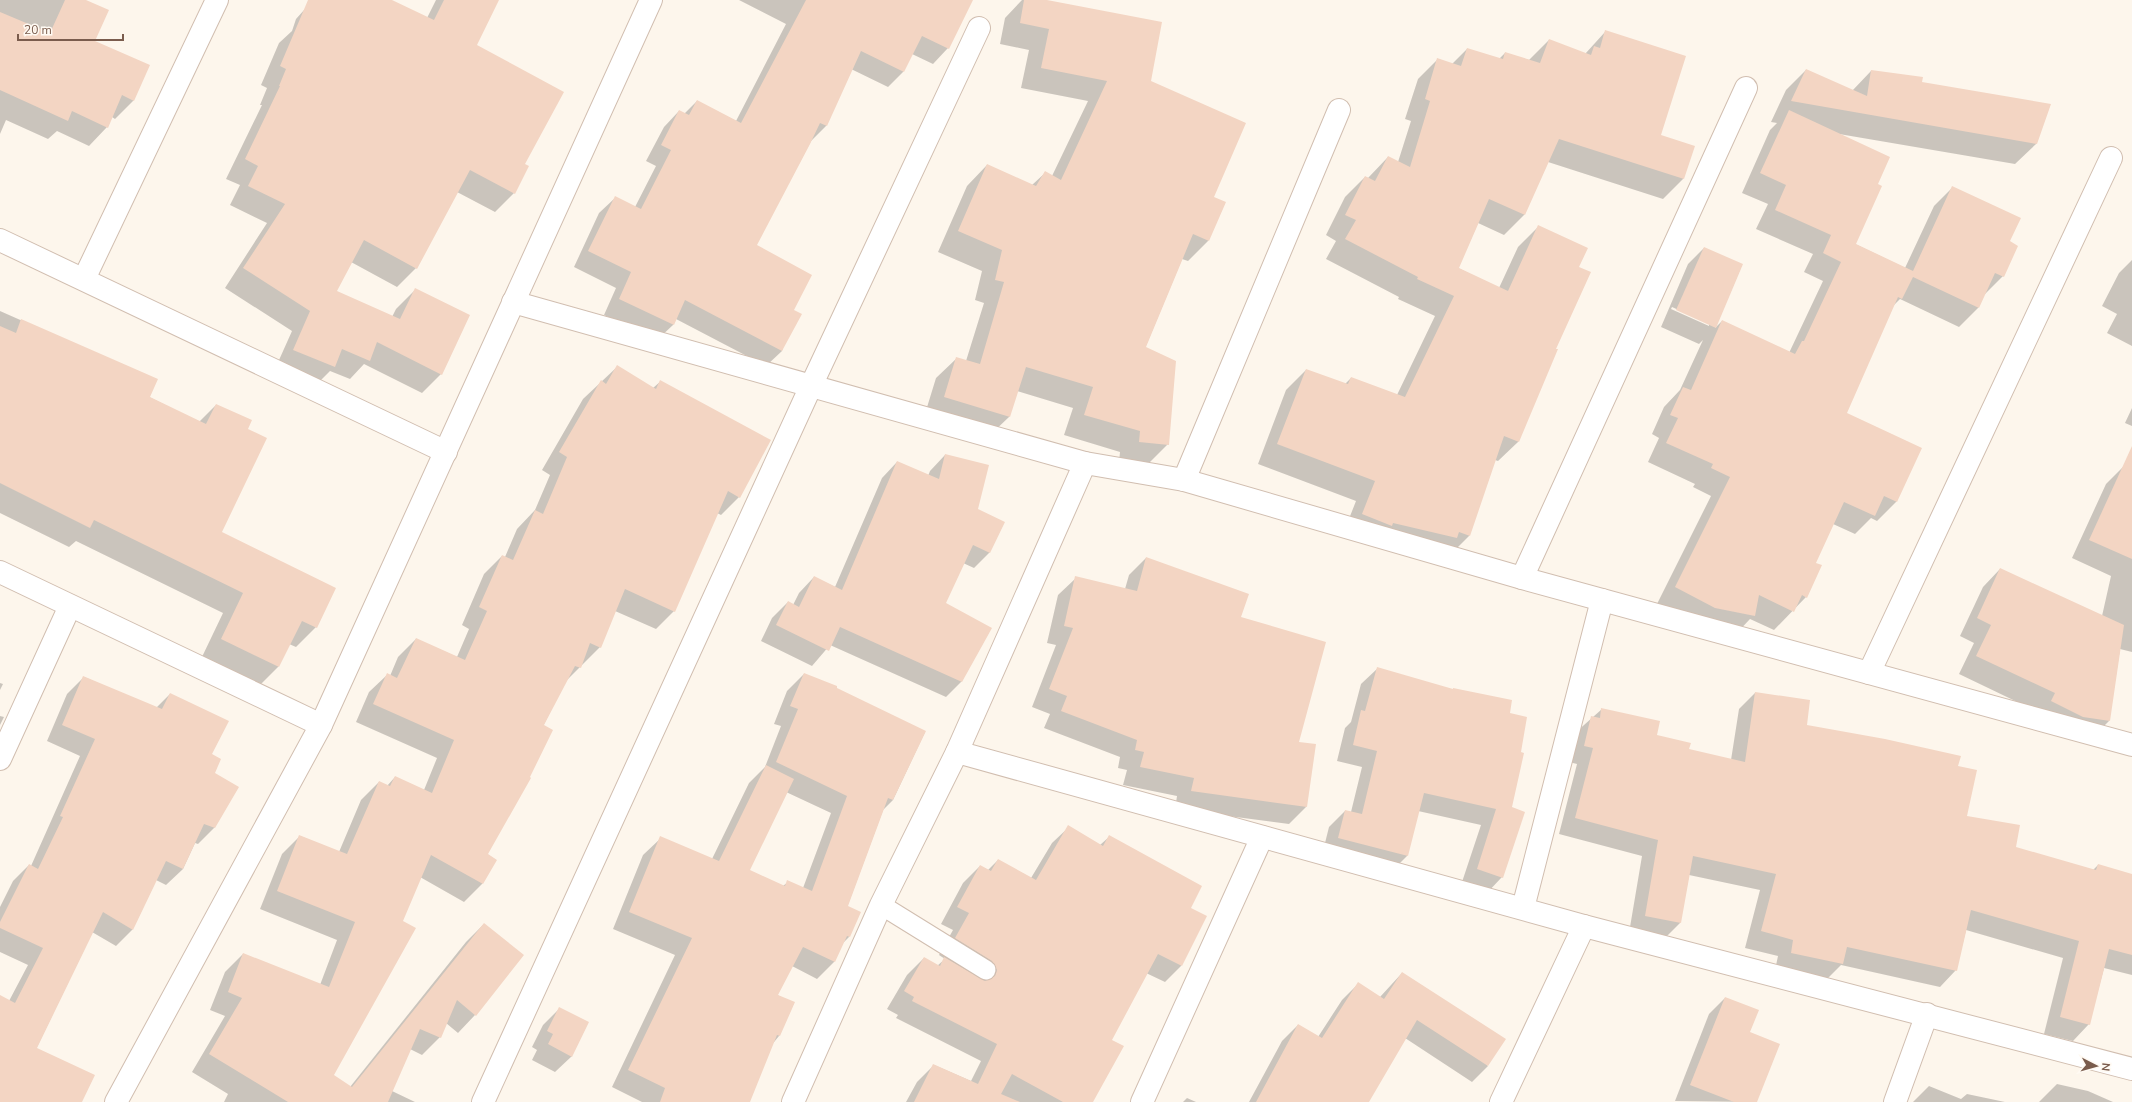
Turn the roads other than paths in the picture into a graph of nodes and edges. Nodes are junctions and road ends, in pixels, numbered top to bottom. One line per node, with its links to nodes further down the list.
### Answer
1 (217, 0): 8 (street)
2 (651, 0): 9 (street)
3 (979, 28): 10 (street)
4 (1746, 88): 15 (street)
5 (1339, 110): 13 (street)
6 (2111, 158): 18 (street)
7 (0, 240): 8 (street)
8 (84, 280): 11 (street)
9 (513, 302): 10 (street); 11 (street)
10 (811, 386): 12 (street); 31 (street)
11 (446, 452): 19 (street)
12 (1086, 463): 13 (street); 21 (street)
13 (1184, 480): 15 (street)
14 (0, 572): 17 (street)
15 (1522, 578): 16 (street)
16 (1602, 600): 18 (street); 25 (street)
17 (70, 606): 19 (street); 22 (street)
18 (1869, 673): 20 (street)
19 (321, 725): 30 (street)
20 (2132, 744)
21 (957, 752): 23 (street); 24 (street)
22 (0, 759)
23 (1262, 837): 25 (street); 33 (street)
24 (881, 905): 27 (lane); 32 (street)
25 (1523, 908): 26 (street)
26 (1584, 926): 28 (street); 34 (street)
27 (986, 970)
28 (1926, 1014): 29 (street); 35 (street)
29 (2132, 1069)
30 (116, 1102)
31 (483, 1102)
32 (793, 1102)
33 (1142, 1102)
34 (1501, 1102)
35 (1895, 1102)

